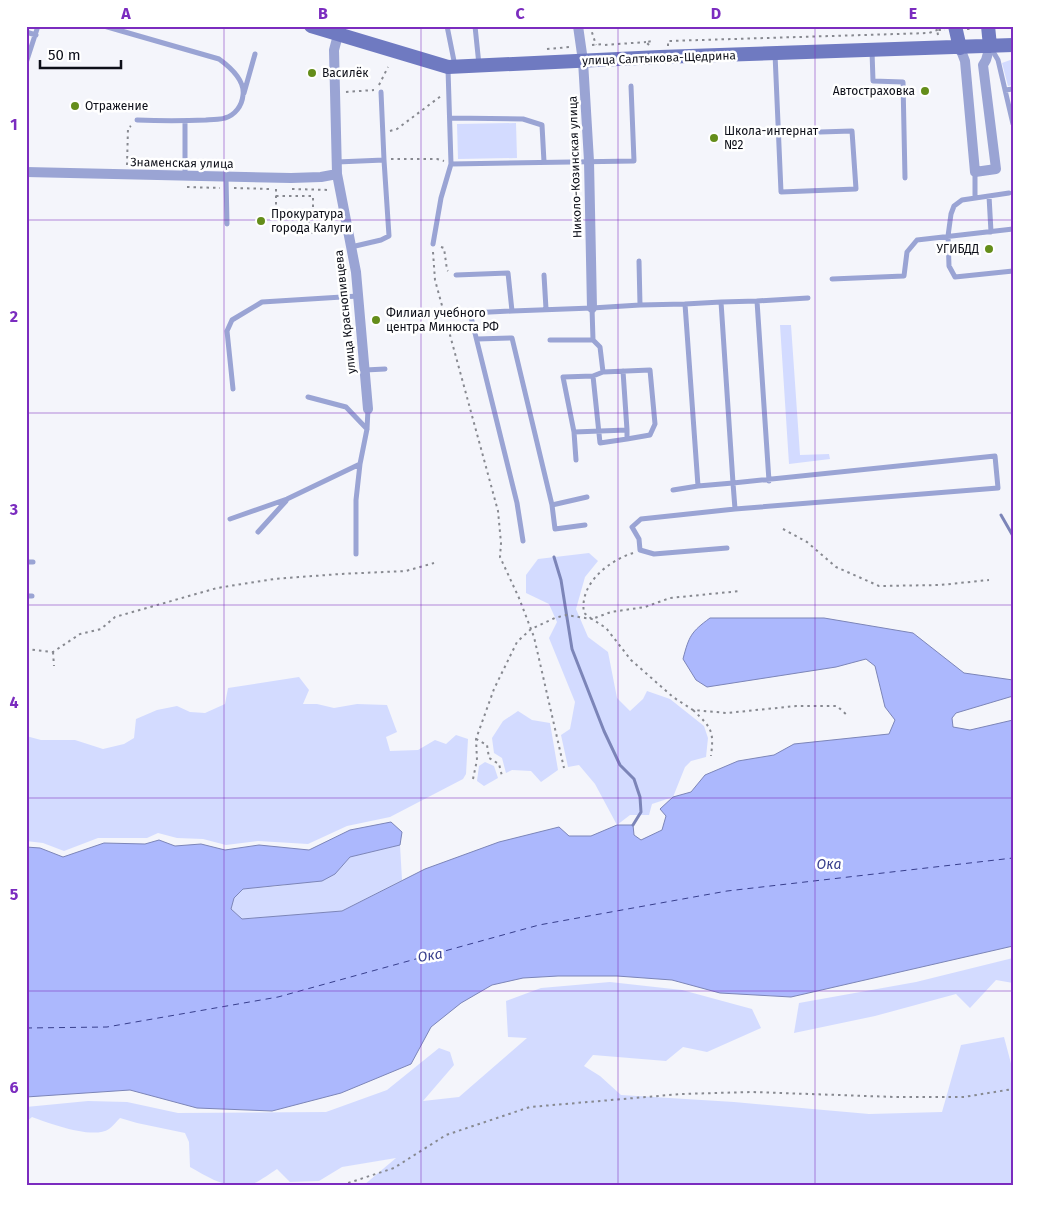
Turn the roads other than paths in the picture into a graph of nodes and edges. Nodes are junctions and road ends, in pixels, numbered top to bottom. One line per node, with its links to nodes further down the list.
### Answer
1 (38, 26): 13 (lane)
2 (104, 26): 11 (lane)
3 (131, 26): 11 (lane)
4 (312, 26): 12 (main road, улица Салтыкова-Щедрина)
5 (448, 26): 23 (lane)
6 (476, 26): 22 (lane)
7 (578, 26): 20 (street, Николо-Козинская улица)
8 (955, 26): 16 (main road)
9 (988, 26): 15 (main road)
10 (26, 32): 13 (lane)
11 (129, 34): 28 (lane)
12 (343, 34): 23 (main road, улица Салтыкова-Щедрина); 36 (street, улица Краснопивцева)
13 (36, 35): 21 (lane)
14 (1013, 45): 15 (main road, улица Салтыкова-Щедрина)
15 (990, 46): 16 (main road, улица Салтыкова-Щедрина); 26 (lane); 40 (street)
16 (960, 48): 17 (main road, улица Салтыкова-Щедрина); 40 (street)
17 (872, 50): 19 (main road, улица Салтыкова-Щедрина); 44 (lane)
18 (255, 54): 28 (lane)
19 (775, 54): 20 (main road, улица Салтыкова-Щедрина); 33 (lane)
20 (583, 61): 22 (main road, улица Салтыкова-Щедрина); 35 (street, Николо-Козинская улица)
21 (26, 63)
22 (479, 66): 23 (main road, улица Салтыкова-Щедрина)
23 (452, 67): 29 (lane)
24 (631, 86): 35 (lane)
25 (1013, 89): 26 (lane)
26 (1005, 90): 32 (lane)
27 (381, 92): 34 (lane)
28 (244, 93): 31 (lane)
29 (450, 118): 37 (lane); 38 (lane)
30 (137, 120): 31 (lane)
31 (185, 121): 42 (lane)
32 (1013, 124)
33 (820, 132)
34 (384, 160): 36 (lane); 53 (lane)
35 (589, 161): 37 (lane); 65 (street, Николо-Козинская улица)
36 (336, 162): 41 (street, улица Краснопивцева)
37 (544, 162): 38 (lane)
38 (450, 164): 52 (lane)
39 (26, 172): 42 (street, Знаменская улица)
40 (975, 172): 47 (lane)
41 (337, 174): 43 (street, Знаменская улица); 53 (street, улица Краснопивцева)
42 (184, 176): 43 (street, Знаменская улица)
43 (226, 177): 48 (lane)
44 (905, 178)
45 (1010, 193): 46 (lane)
46 (989, 196): 47 (lane); 50 (lane)
47 (975, 197): 51 (lane)
48 (226, 224)
49 (1013, 229): 50 (lane)
50 (991, 232): 51 (lane)
51 (948, 236): 55 (lane); 58 (lane)
52 (433, 244)
53 (351, 247): 59 (street, улица Краснопивцева)
54 (639, 261): 64 (lane)
55 (1013, 271)
56 (456, 275): 67 (lane)
57 (544, 275): 66 (lane)
58 (832, 280)
59 (358, 296): 72 (street, улица Краснопивцева); 76 (lane)
60 (808, 298): 61 (lane)
61 (757, 300): 62 (lane); 86 (lane)
62 (721, 302): 63 (lane); 87 (lane)
63 (685, 304): 64 (lane); 88 (lane)
64 (640, 305): 65 (lane)
65 (592, 308): 66 (lane); 70 (lane)
66 (546, 309): 67 (lane)
67 (512, 310): 68 (lane)
68 (477, 339): 92 (lane); 97 (lane)
69 (550, 340): 70 (lane)
70 (593, 340): 74 (lane)
71 (385, 369): 72 (lane)
72 (365, 370): 78 (street, улица Краснопивцева)
73 (624, 371): 74 (lane); 80 (lane); 83 (lane)
74 (603, 372): 75 (lane)
75 (593, 376): 81 (lane); 82 (lane)
76 (233, 389)
77 (308, 397): 79 (lane)
78 (368, 409): 79 (lane)
79 (367, 429): 85 (lane)
80 (627, 430): 82 (lane); 83 (lane)
81 (574, 432): 82 (lane); 84 (lane)
82 (597, 432): 83 (lane)
83 (627, 439)
84 (576, 460)
85 (360, 464): 91 (lane); 99 (lane)
86 (769, 481): 87 (lane); 93 (lane)
87 (733, 483): 88 (lane); 93 (lane)
88 (698, 486): 89 (lane)
89 (673, 490)
90 (587, 497): 92 (lane)
91 (287, 499): 94 (lane); 96 (lane)
92 (552, 506): 95 (lane)
93 (735, 509): 98 (lane)
94 (230, 520)
95 (585, 525)
96 (258, 532)
97 (523, 541)
98 (727, 548)
99 (356, 554)
100 (26, 562): 101 (lane)
101 (33, 562)

